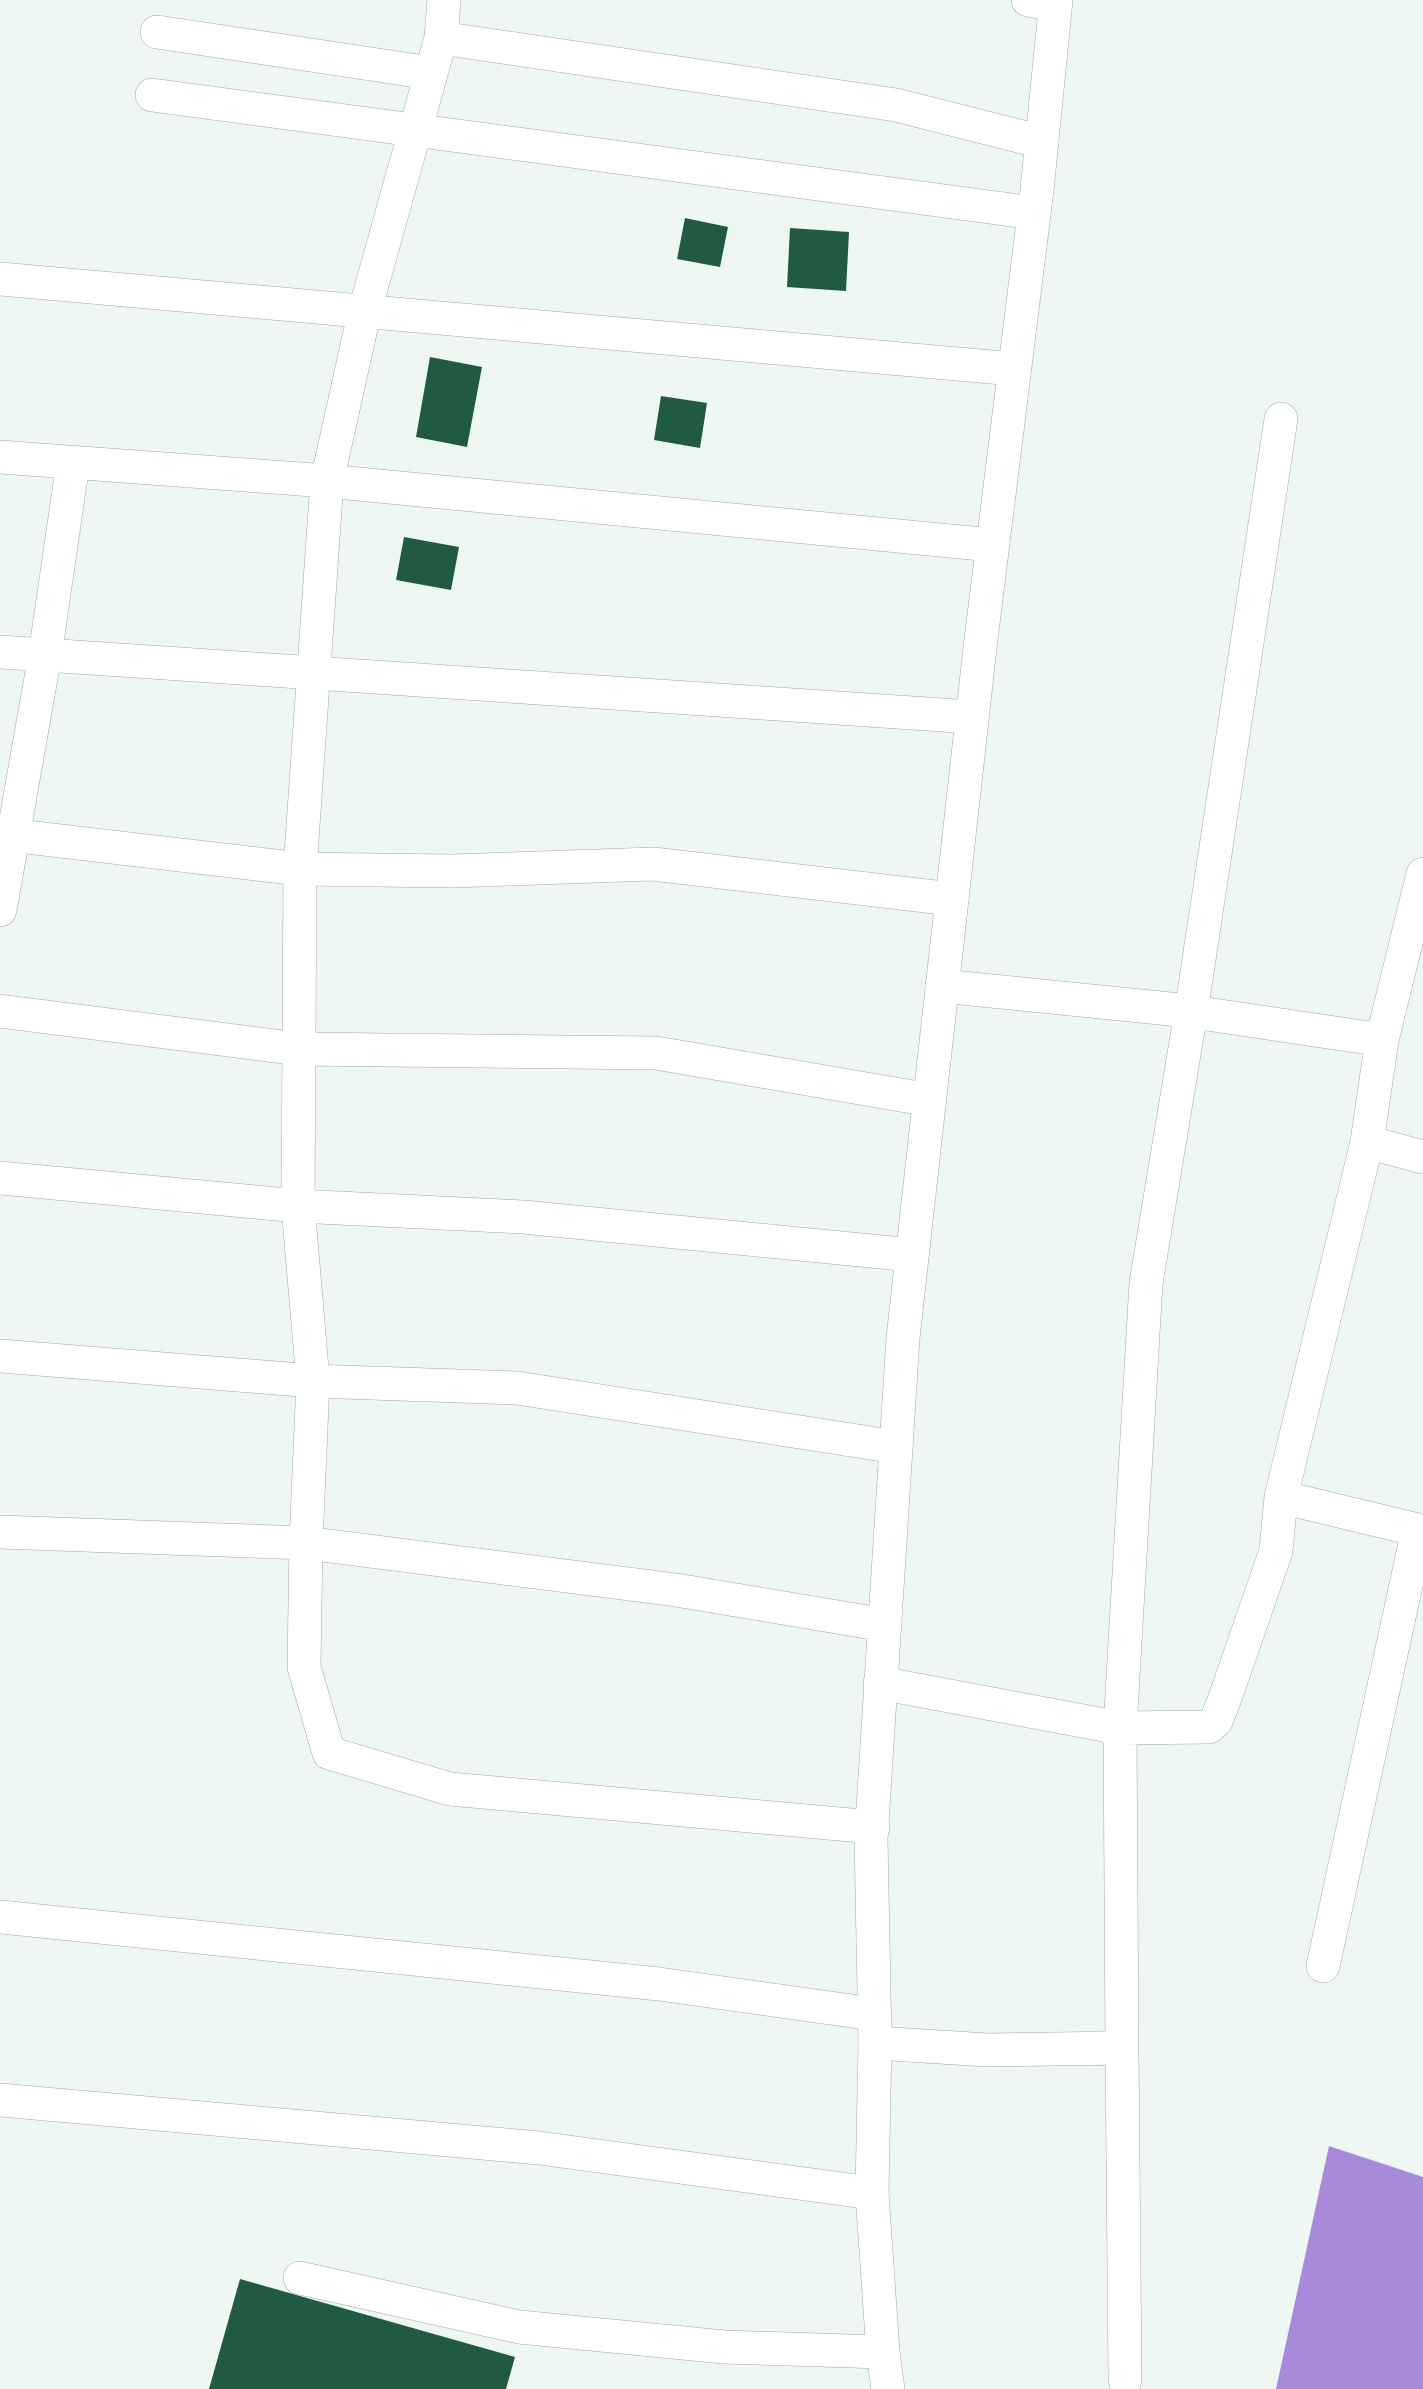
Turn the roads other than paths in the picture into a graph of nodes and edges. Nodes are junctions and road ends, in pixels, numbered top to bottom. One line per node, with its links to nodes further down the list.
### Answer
1 (444, 0): 4 (main road)
2 (1046, 2): 8 (main road)
3 (157, 32): 5 (main road)
4 (441, 38): 5 (main road); 8 (main road)
5 (431, 73): 7 (main road)
6 (152, 95): 7 (main road)
7 (415, 132): 9 (main road); 11 (main road)
8 (1042, 142): 9 (main road)
9 (1034, 213): 12 (main road)
10 (0, 279): 11 (main road)
11 (365, 310): 12 (main road); 16 (main road)
12 (1014, 369): 17 (main road)
13 (1281, 419): 29 (main road)
14 (0, 458): 15 (main road)
15 (73, 463): 16 (main road); 19 (main road)
16 (327, 481): 17 (main road); 20 (main road)
17 (993, 545): 21 (main road)
18 (0, 652): 19 (main road)
19 (45, 655): 20 (main road); 22 (main road)
20 (316, 672): 21 (main road); 23 (main road)
21 (972, 717): 25 (main road)
22 (6, 834): 23 (main road); 26 (main road)
23 (300, 868): 25 (main road); 31 (main road)
24 (1423, 874): 30 (main road)
25 (952, 899): 27 (main road)
26 (0, 910)
27 (942, 986): 29 (main road); 32 (main road)
28 (0, 1011): 31 (main road)
29 (1191, 1012): 30 (main road); 47 (main road)
30 (1382, 1040): 33 (main road)
31 (299, 1049): 32 (main road); 36 (main road)
32 (930, 1100): 37 (main road)
33 (1367, 1142): 34 (main road); 41 (main road)
34 (1423, 1157)
35 (0, 1178): 36 (main road)
36 (298, 1206): 37 (main road); 39 (main road)
37 (912, 1255): 40 (main road)
38 (0, 1356): 39 (main road)
39 (313, 1381): 40 (main road); 44 (main road)
40 (896, 1447): 45 (main road)
41 (1281, 1497): 42 (main road); 47 (main road)
42 (1421, 1523): 50 (main road)
43 (0, 1532): 44 (main road)
44 (306, 1543): 45 (main road); 48 (main road)
45 (885, 1625): 46 (main road)
46 (880, 1683): 47 (main road); 48 (main road)
47 (1120, 1728): 52 (main road)
48 (873, 1827): 51 (main road)
49 (0, 1917): 51 (main road)
50 (1323, 1966)
51 (874, 2028): 52 (main road); 54 (main road)
52 (1122, 2048): 57 (main road)
53 (0, 2100): 54 (main road)
54 (872, 2193): 56 (main road)
55 (300, 2278): 56 (main road)
56 (883, 2352): 58 (main road)
57 (1125, 2380)
58 (888, 2389)

